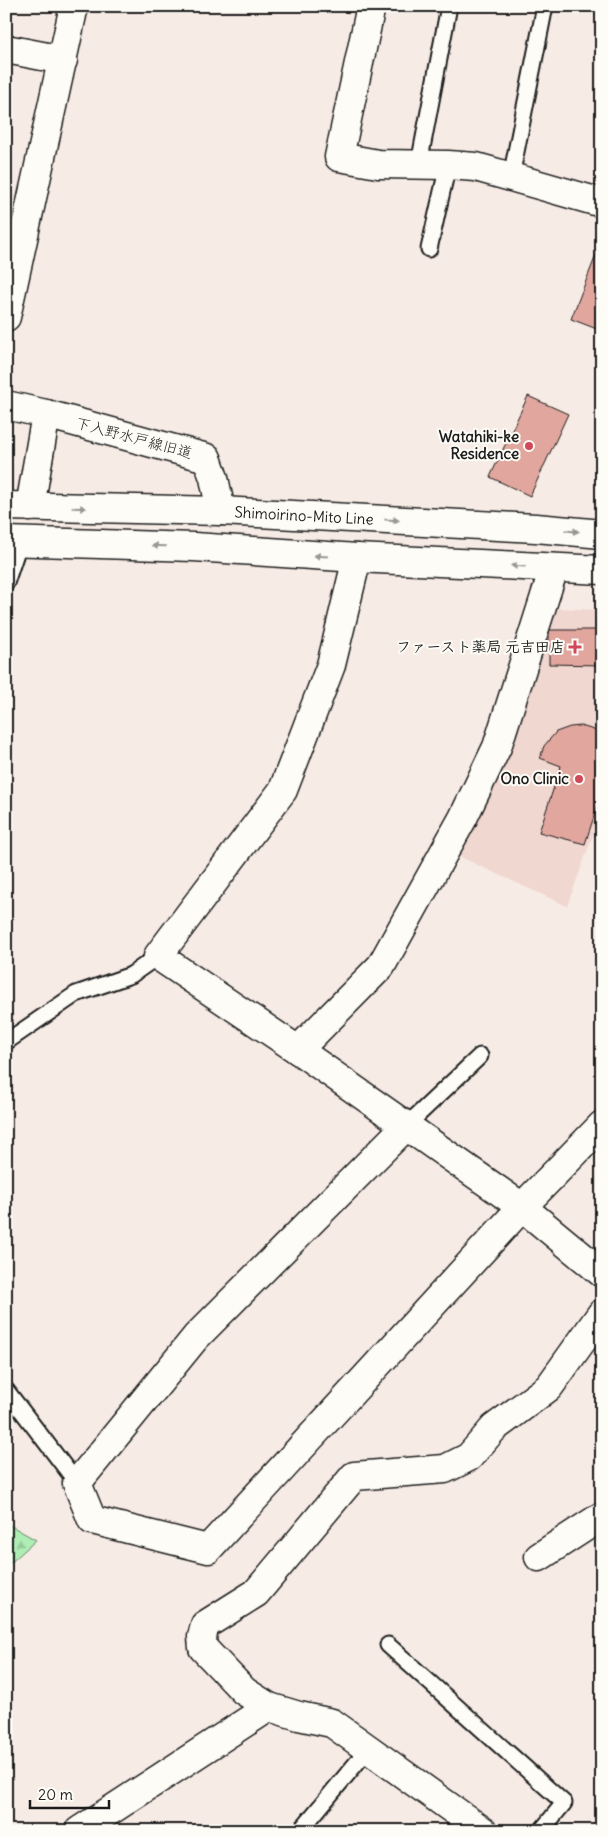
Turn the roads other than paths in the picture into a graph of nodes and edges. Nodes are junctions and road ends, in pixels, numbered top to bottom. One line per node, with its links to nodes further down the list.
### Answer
1 (74, 6): 6 (street)
2 (371, 6): 7 (street)
3 (449, 6): 7 (lane)
4 (545, 6): 9 (lane)
5 (6, 49): 6 (street)
6 (63, 60): 12 (street)
7 (419, 164): 8 (street)
8 (448, 165): 9 (street); 11 (lane)
9 (511, 177): 10 (street)
10 (602, 203)
11 (429, 249)
12 (6, 317)
13 (6, 405): 14 (street, 下入野水戸線旧道)
14 (46, 414): 15 (street); 16 (street, 下入野水戸線旧道)
15 (18, 507): 16 (street, Shimoirino-Mito Line, one-way to 16)
16 (221, 511): 17 (street, Shimoirino-Mito Line, one-way to 17)
17 (602, 534)
18 (13, 541): 19 (street, one-way to 18); 22 (lane)
19 (357, 558): 20 (street, one-way to 19); 23 (street)
20 (554, 568): 21 (street); 25 (street)
21 (602, 570)
22 (6, 583)
23 (158, 956): 24 (lane); 25 (street)
24 (6, 1042)
25 (298, 1050): 28 (street)
26 (480, 1056): 28 (lane)
27 (602, 1125): 29 (street)
28 (407, 1126): 29 (street); 33 (street)
29 (522, 1207): 30 (street); 33 (street)
30 (602, 1273)
31 (602, 1314): 37 (street)
32 (6, 1390): 33 (lane)
33 (77, 1483)
34 (602, 1516): 35 (street)
35 (539, 1557)
36 (388, 1645): 42 (lane)
37 (269, 1707): 38 (street); 39 (street)
38 (369, 1748): 40 (lane); 41 (street)
39 (79, 1831)
40 (300, 1831)
41 (483, 1831)
42 (541, 1831)

